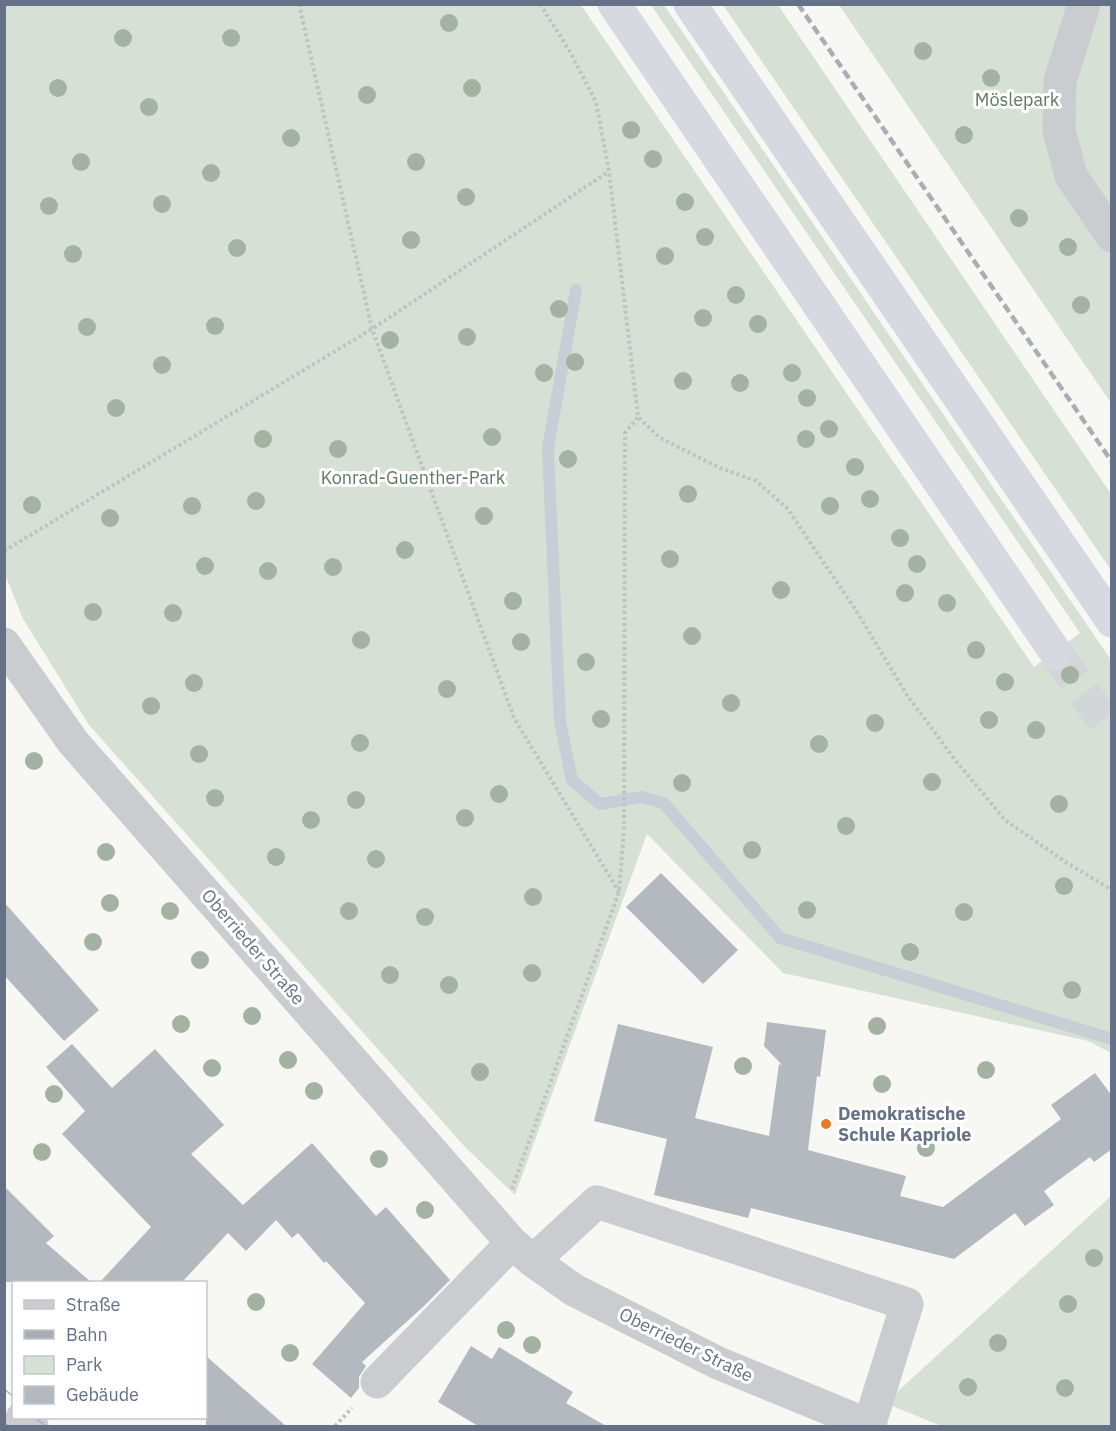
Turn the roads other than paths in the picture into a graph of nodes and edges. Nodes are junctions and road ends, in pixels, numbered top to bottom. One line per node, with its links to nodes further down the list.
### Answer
1 (614, 4): 7 (highway)
2 (690, 4): 5 (highway)
3 (1084, 4): 4 (street)
4 (1112, 236)
5 (1112, 621)
6 (4, 644): 8 (street, Oberrieder Straße)
7 (1056, 653)
8 (512, 1241): 9 (street); 10 (street, Oberrieder Straße); 10 (street)
9 (377, 1382)
10 (870, 1426)

